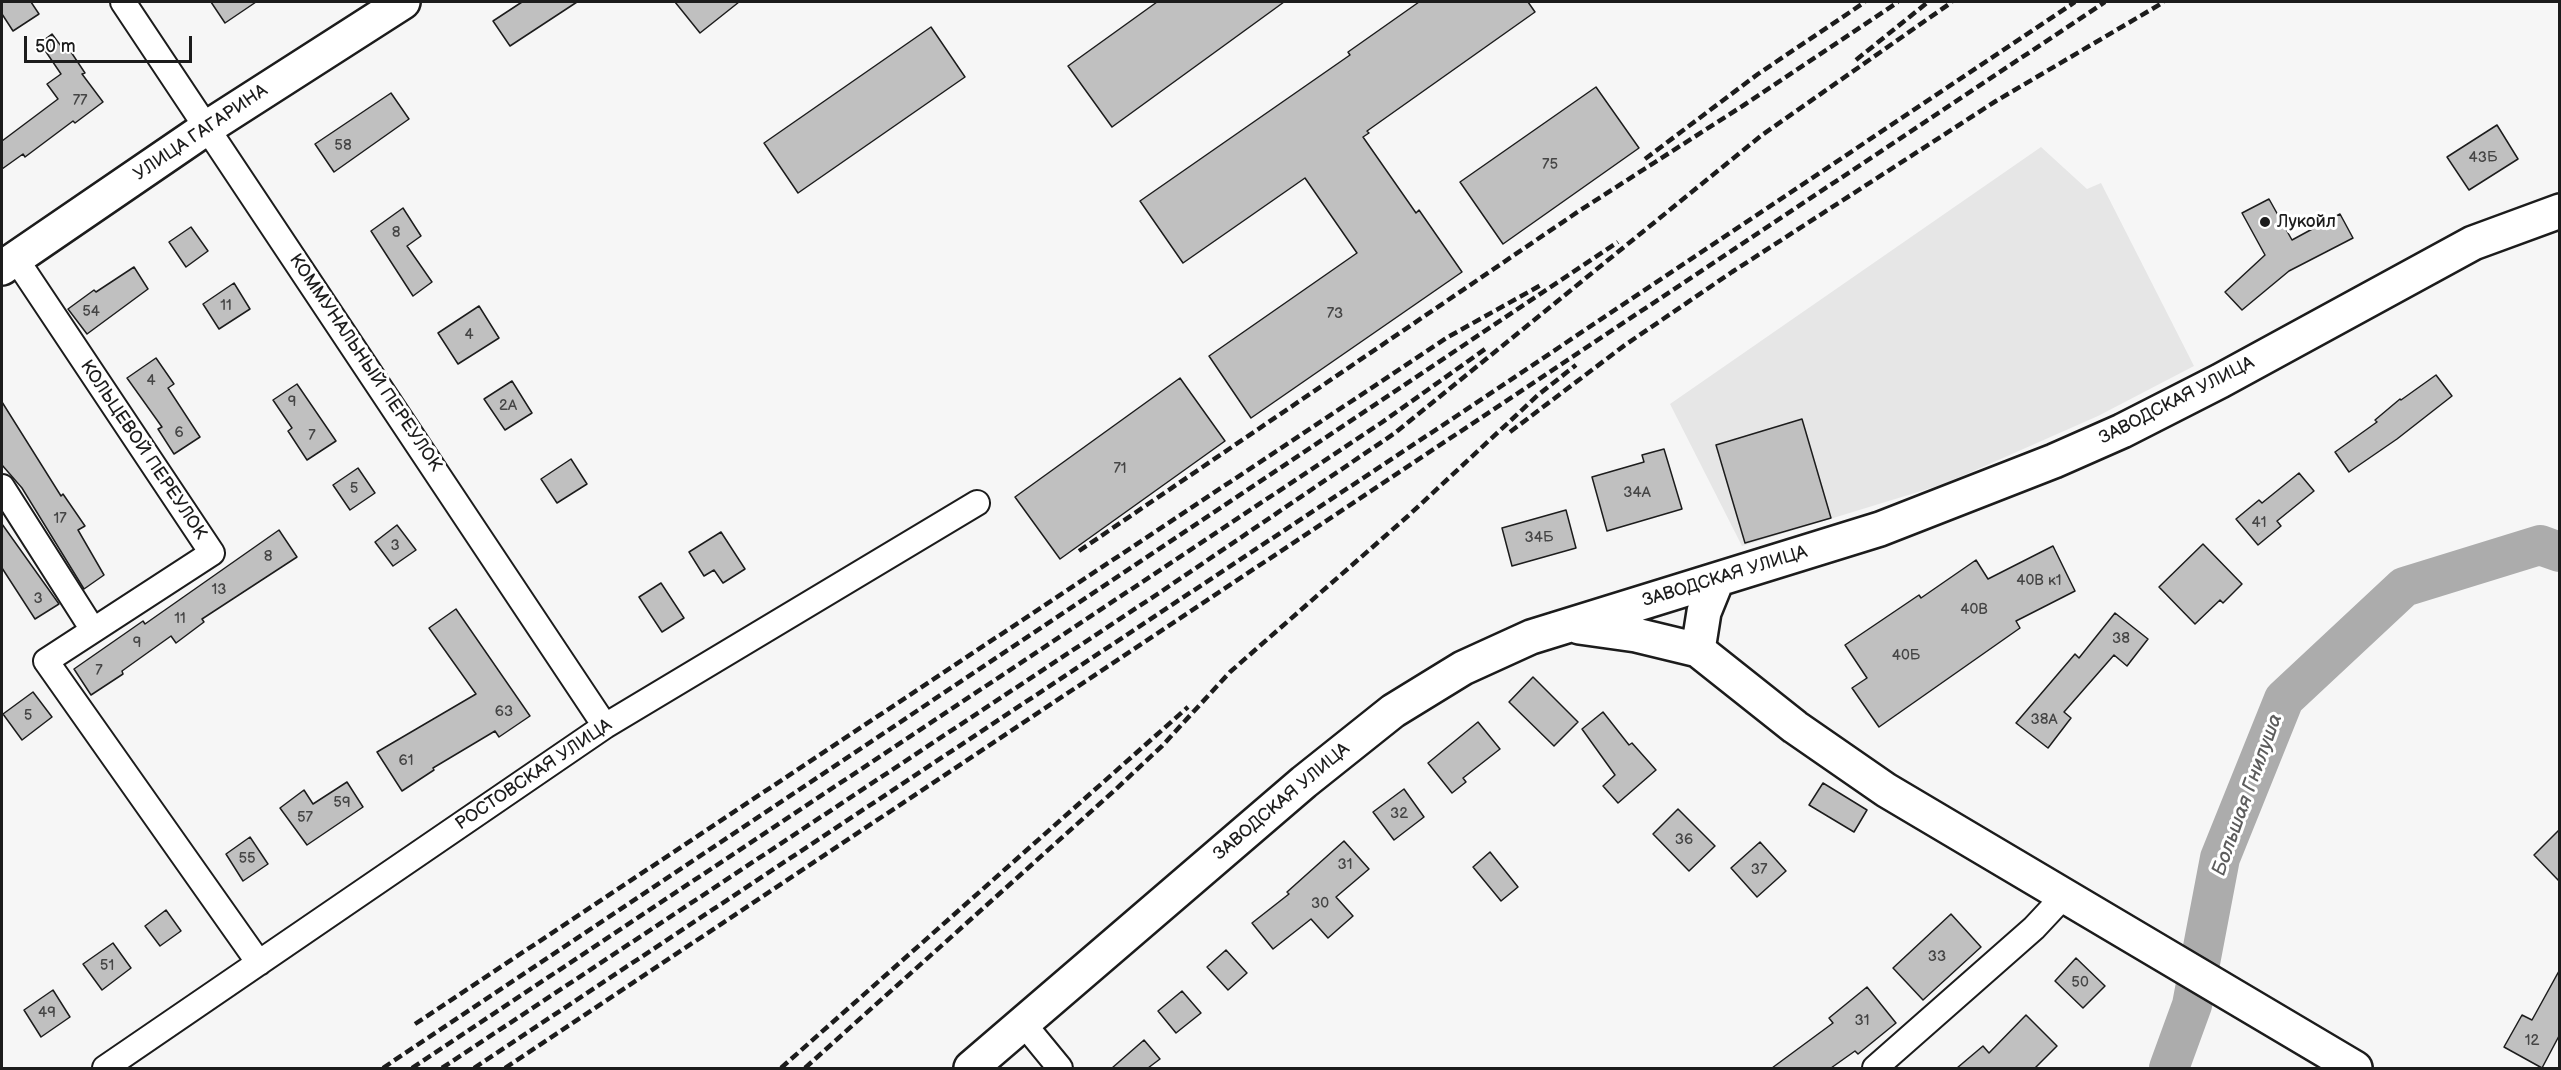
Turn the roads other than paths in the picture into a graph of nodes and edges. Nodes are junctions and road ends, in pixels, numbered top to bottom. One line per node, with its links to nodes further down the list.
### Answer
1 (123, 2): 3 (street, КОММУНАЛЬНЫЙ ПЕРЕУЛОК)
2 (403, 2): 3 (main road, УЛИЦА ГАГАРИНА)
3 (208, 127): 5 (main road, УЛИЦА ГАГАРИНА); 12 (street, КОММУНАЛЬНЫЙ ПЕРЕУЛОК)
4 (2559, 212): 8 (main road, ЗАВОДСКАЯ УЛИЦА)
5 (9, 264): 10 (street, КОЛЬЦЕВОЙ ПЕРЕУЛОК)
6 (2, 487): 10 (street)
7 (977, 503): 12 (street, РОСТОВСКАЯ УЛИЦА)
8 (1717, 580): 9 (main road, ЗАВОДСКАЯ УЛИЦА); 11 (main road)
9 (1569, 626): 11 (main road); 15 (main road, ЗАВОДСКАЯ УЛИЦА)
10 (93, 630): 14 (street, КОЛЬЦЕВОЙ ПЕРЕУЛОК)
11 (1698, 650): 13 (main road)
12 (605, 726): 14 (street, РОСТОВСКАЯ УЛИЦА)
13 (2063, 897): 19 (street); 20 (main road)
14 (259, 963): 16 (street, РОСТОВСКАЯ УЛИЦА)
15 (1023, 1023): 17 (main road, ЗАВОДСКАЯ УЛИЦА); 18 (street)
16 (105, 1068)
17 (971, 1068)
18 (1060, 1068)
19 (1875, 1068)
20 (2355, 1068)

